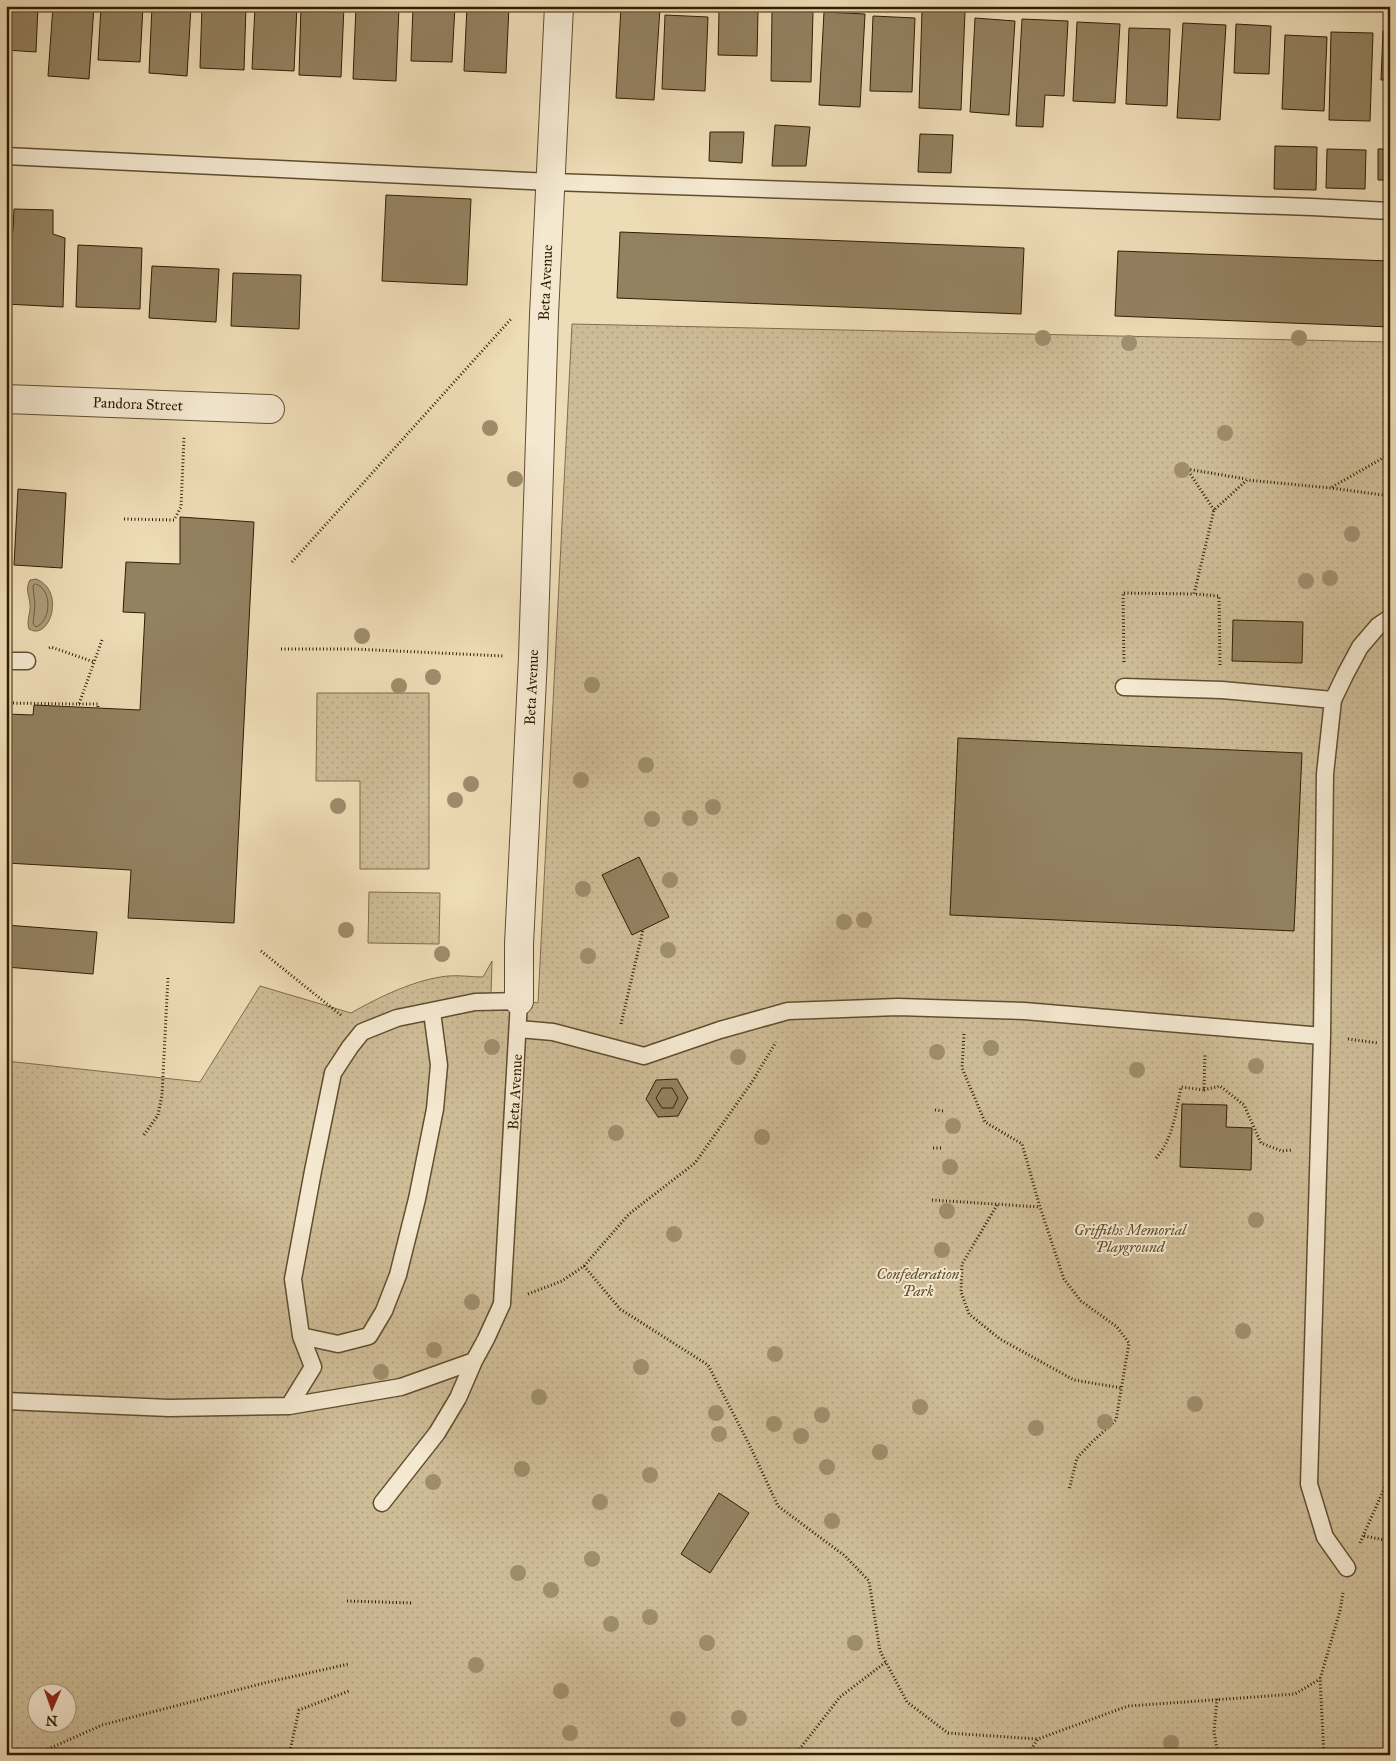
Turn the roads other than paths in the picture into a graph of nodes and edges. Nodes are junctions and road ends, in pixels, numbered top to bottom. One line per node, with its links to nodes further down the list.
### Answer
1 (559, 6): 3 (street, Beta Avenue)
2 (6, 156): 3 (lane)
3 (552, 182): 4 (lane); 12 (street, Beta Avenue)
4 (1390, 211)
5 (6, 399): 6 (street, Pandora Street)
6 (270, 409)
7 (1390, 618): 11 (lane)
8 (6, 660): 9 (lane)
9 (27, 662)
10 (1124, 687): 11 (lane)
11 (1333, 700): 15 (lane)
12 (519, 1001): 13 (lane); 14 (lane, Beta Avenue)
13 (432, 1012): 16 (lane); 16 (lane)
14 (519, 1029): 15 (lane); 17 (lane, Beta Avenue)
15 (1322, 1036): 21 (lane)
16 (301, 1336): 19 (lane)
17 (474, 1361): 19 (lane); 20 (lane, Beta Avenue)
18 (6, 1401): 19 (lane)
19 (289, 1406)
20 (382, 1503)
21 (1347, 1568)

